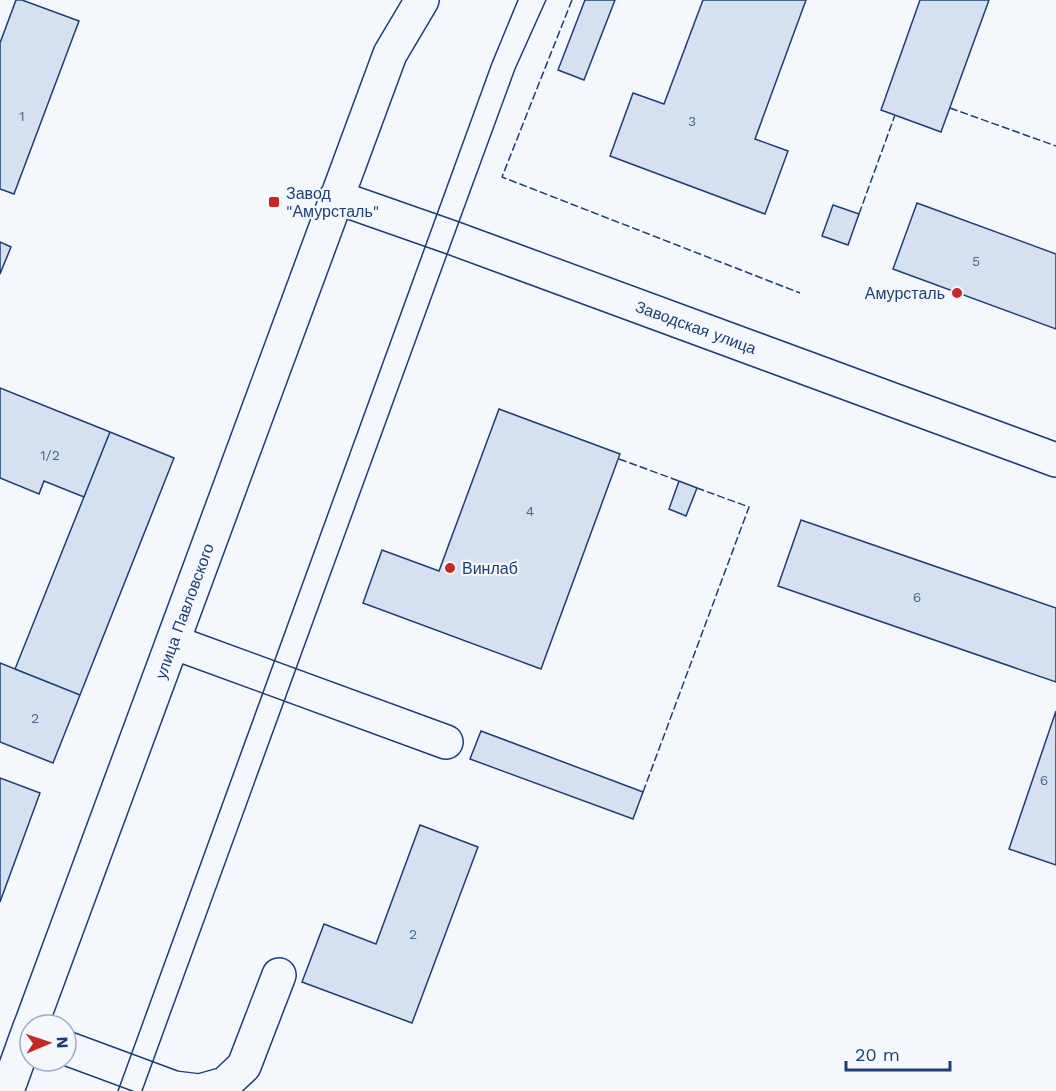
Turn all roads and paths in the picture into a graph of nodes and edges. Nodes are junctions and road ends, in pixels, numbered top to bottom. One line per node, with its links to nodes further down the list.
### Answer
1 (423, 0): 2 (street, улица Павловского)
2 (336, 197): 3 (street, Заводская улица); 4 (street, улица Павловского)
3 (1056, 460)
4 (173, 642): 5 (street); 7 (street, улица Павловского)
5 (446, 742)
6 (279, 975): 11 (street)
7 (36, 1013)
8 (78, 1052): 11 (street)
9 (18, 1062): 10 (street, улица Павловского)
10 (7, 1091)
11 (200, 1091)

